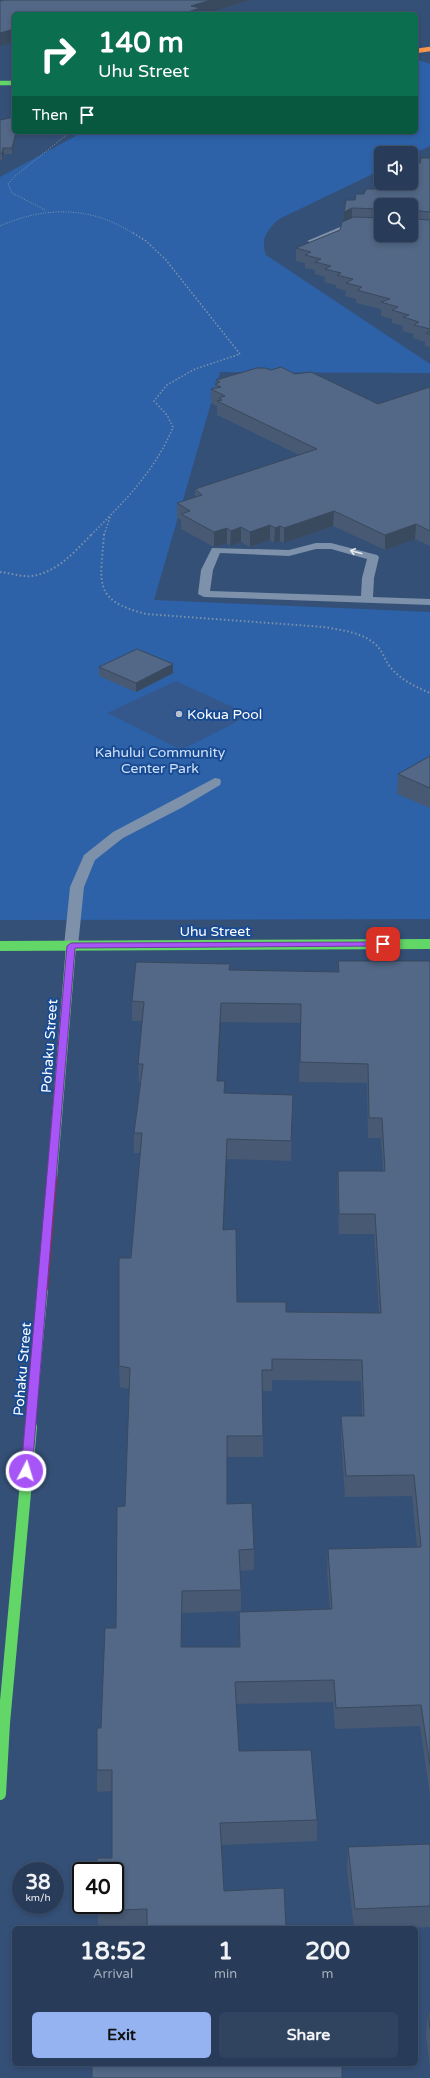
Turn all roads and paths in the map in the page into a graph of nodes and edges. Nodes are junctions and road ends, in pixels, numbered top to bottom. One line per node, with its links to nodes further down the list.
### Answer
1 (430, 49): 2 (street)
2 (418, 51)
3 (418, 51): 4 (street)
4 (430, 56)
5 (0, 83): 6 (street)
6 (12, 83)
7 (68, 134): 8 (path)
8 (45, 211): 9 (path); 12 (path)
9 (0, 226)
10 (374, 226): 11 (lane)
11 (311, 241)
12 (0, 572)
13 (367, 600): 13 (lane, one-way to 13); 14 (lane)
14 (430, 602)
15 (215, 782): 18 (lane)
16 (430, 944): 18 (street, Uhu Street)
17 (0, 946): 18 (street, Uhu Street)
18 (71, 946): 19 (street, Pohaku Street)
19 (0, 1794)

